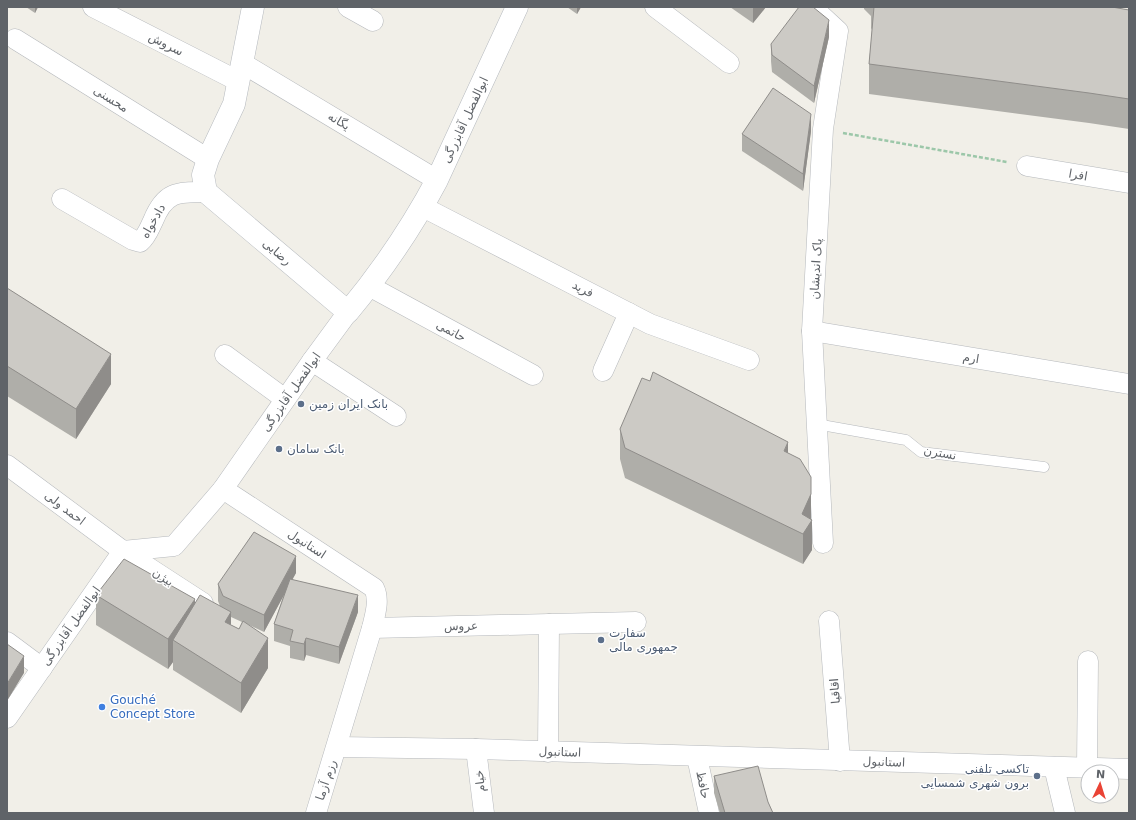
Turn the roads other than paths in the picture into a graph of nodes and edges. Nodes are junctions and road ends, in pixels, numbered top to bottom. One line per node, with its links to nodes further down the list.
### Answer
1 (93, 7): 10 (street, سروش)
2 (253, 7): 10 (street)
3 (348, 7): 7 (street)
4 (518, 7): 13 (street, ابوالفضل آقابزرگی)
5 (655, 7): 9 (street)
6 (812, 7): 21 (street, پاک اندیشان)
7 (372, 22)
8 (15, 39): 11 (street, محسنی)
9 (729, 63)
10 (240, 72): 11 (street); 13 (street, یگانه)
11 (208, 158): 15 (street)
12 (1027, 166): 14 (street, افرا)
13 (437, 180): 17 (street, ابوالفضل آقابزرگی)
14 (1129, 183)
15 (206, 192): 16 (street, دادخواه); 19 (street, رضایی)
16 (62, 199)
17 (423, 207): 18 (street, ابوالفضل آقابزرگی); 20 (street, فرید)
18 (369, 286): 19 (street, ابوالفضل آقابزرگی); 26 (street, حاتمی)
19 (348, 312): 24 (street, ابوالفضل آقابزرگی)
20 (629, 313): 23 (street, فرید); 25 (street)
21 (812, 331): 27 (street, ارم); 30 (street, پاک اندیشان)
22 (225, 355): 28 (street)
23 (749, 360)
24 (312, 361): 28 (street, ابوالفضل آقابزرگی); 29 (street)
25 (603, 371)
26 (533, 375)
27 (1129, 384)
28 (285, 399): 33 (street, ابوالفضل آقابزرگی)
29 (396, 416)
30 (816, 424): 32 (lane, نسترن); 34 (street, پاک اندیشان)
31 (7, 465): 35 (street, احمد ولی)
32 (1044, 467)
33 (223, 489): 35 (street, ابوالفضل آقابزرگی); 40 (street, استانبول)
34 (823, 544)
35 (123, 551): 36 (street, بیژن); 43 (street, ابوالفضل آقابزرگی)
36 (202, 603)
37 (829, 621): 49 (street, اقاقیا)
38 (636, 622): 39 (street, عروس)
39 (549, 624): 40 (street, عروس); 47 (street)
40 (372, 628): 45 (street, استانبول)
41 (7, 642): 43 (street)
42 (1088, 661): 50 (street)
43 (42, 668): 44 (street, ابوالفضل آقابزرگی)
44 (7, 718)
45 (337, 747): 46 (street, استانبول); 53 (street, رزم آزما)
46 (476, 749): 47 (street, استانبول); 54 (street, خیام)
47 (548, 752): 48 (street, استانبول)
48 (697, 757): 49 (street, استانبول); 55 (street, حافظ)
49 (840, 760): 51 (street, استانبول)
50 (1087, 764)
51 (1054, 767): 52 (street, استانبول); 56 (street)
52 (1080, 768)
53 (316, 813)
54 (484, 813)
55 (709, 813)
56 (1065, 813)

